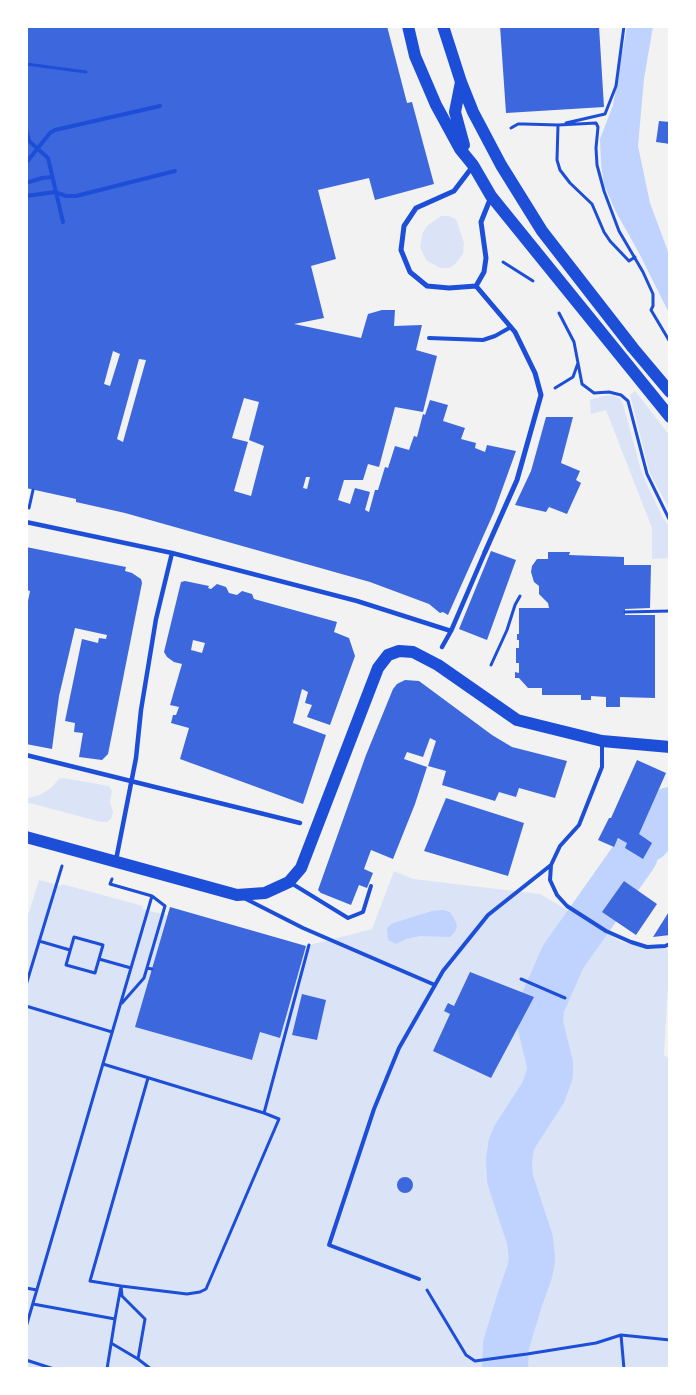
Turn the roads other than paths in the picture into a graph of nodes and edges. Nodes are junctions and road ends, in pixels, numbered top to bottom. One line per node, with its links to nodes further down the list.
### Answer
1 (408, 26): 8 (main road)
2 (443, 26): 3 (main road)
3 (461, 82): 8 (main road); 19 (main road)
4 (160, 106): 6 (lane)
5 (26, 129): 6 (lane)
6 (38, 149): 7 (lane); 10 (lane)
7 (26, 163)
8 (473, 165): 14 (main road); 16 (street)
9 (174, 171): 12 (lane)
10 (52, 177): 11 (lane); 12 (lane)
11 (26, 183)
12 (55, 192): 13 (lane); 15 (lane)
13 (26, 196)
14 (491, 196): 16 (street); 20 (main road)
15 (63, 222)
16 (476, 286): 17 (street)
17 (511, 327): 18 (lane); 22 (street)
18 (429, 338)
19 (670, 392)
20 (670, 417)
21 (26, 522): 23 (street)
22 (485, 552): 24 (street)
23 (172, 553): 24 (street); 29 (street)
24 (451, 631): 25 (street)
25 (442, 648)
26 (602, 741): 27 (main road); 33 (lane); 34 (main road)
27 (670, 747)
28 (26, 756): 29 (street)
29 (131, 781): 30 (street); 32 (street)
30 (300, 823)
31 (26, 837): 32 (main road)
32 (116, 862): 36 (main road)
33 (551, 865): 37 (lane); 38 (lane)
34 (289, 882): 35 (lane); 36 (main road)
35 (371, 886)
36 (237, 895): 38 (lane)
37 (670, 944)
38 (435, 985): 39 (lane)
39 (419, 1279)

